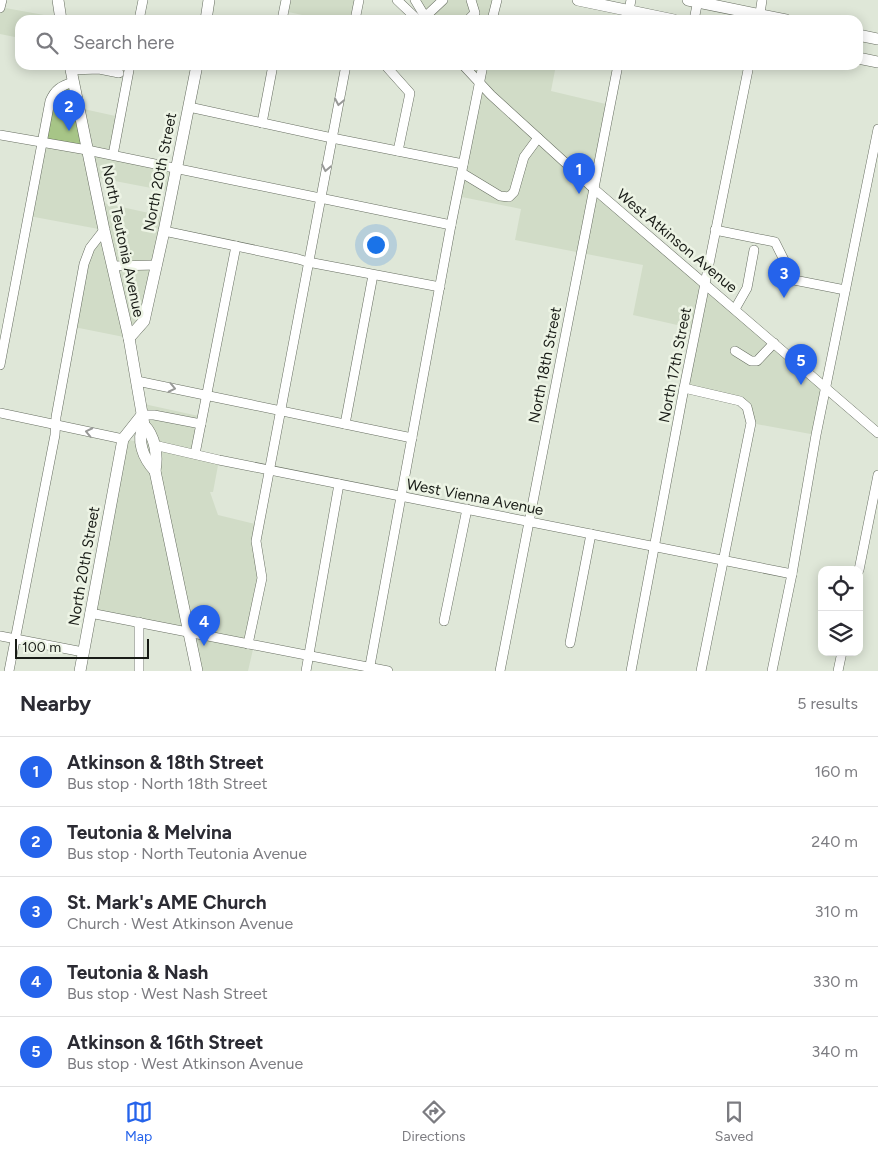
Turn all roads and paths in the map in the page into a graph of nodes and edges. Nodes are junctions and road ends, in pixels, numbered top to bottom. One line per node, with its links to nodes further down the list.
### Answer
1 (2, 0): 15 (street)
2 (58, 0): 17 (main road)
3 (143, 0): 18 (street)
4 (209, 0): 19 (main road)
5 (286, 0): 20 (street)
6 (359, 0): 21 (street)
7 (397, 0): 22 (street)
8 (415, 0): 23 (street)
9 (442, 0): 24 (street)
10 (471, 0): 25 (street)
11 (497, 0): 26 (street)
12 (578, 0): 16 (main road)
13 (762, 0): 30 (street)
14 (695, 1): 28 (street); 29 (main road)
15 (0, 8)
16 (629, 10): 27 (main road)
17 (60, 15)
18 (140, 15)
19 (207, 15)
20 (283, 15)
21 (356, 15)
22 (418, 15)
23 (421, 15)
24 (427, 15)
25 (473, 15)
26 (493, 15)
27 (652, 15)
28 (694, 15)
29 (751, 15)
30 (759, 15)
31 (863, 36): 32 (main road)
32 (878, 39)
33 (863, 59): 34 (main road)
34 (878, 62)
35 (70, 70): 47 (main road, North Teutonia Avenue)
36 (99, 70): 46 (street)
37 (129, 70): 58 (street)
38 (196, 70): 49 (main road, North 20th Street)
39 (272, 70): 50 (street)
40 (345, 70): 53 (street, one-way to 53)
41 (389, 70): 57 (street)
42 (468, 70): 48 (street, West Atkinson Avenue)
43 (482, 70): 48 (street)
44 (617, 70): 61 (street, North 18th Street)
45 (748, 70): 65 (street, North 17th Street)
46 (119, 73)
47 (73, 82): 55 (street); 56 (main road, North Teutonia Avenue)
48 (480, 83): 54 (street, West Atkinson Avenue); 60 (street)
49 (189, 107): 50 (street); 59 (main road, North 20th Street)
50 (262, 123): 53 (street)
51 (878, 129): 75 (street)
52 (0, 135): 55 (street)
53 (332, 138): 57 (street); 62 (street, one-way to 62)
54 (538, 138): 60 (street); 61 (street, West Atkinson Avenue)
55 (42, 143): 56 (street); 80 (street)
56 (88, 150): 58 (street); 64 (main road, North Teutonia Avenue)
57 (398, 151): 60 (street)
58 (113, 155): 59 (street)
59 (176, 169): 62 (street); 66 (main road, North 20th Street)
60 (463, 169): 63 (street)
61 (593, 188): 73 (street, West Atkinson Avenue); 102 (street, North 18th Street)
62 (320, 199): 63 (street); 69 (street)
63 (451, 225): 74 (street)
64 (104, 230): 71 (main road, North Teutonia Avenue); 90 (street)
65 (715, 230): 73 (street, North 17th Street); 75 (street)
66 (164, 231): 67 (street); 70 (main road, North 20th Street)
67 (236, 246): 69 (street); 84 (street)
68 (754, 250): 76 (street)
69 (308, 262): 72 (street); 85 (street)
70 (156, 265): 71 (street); 77 (main road, North 20th Street)
71 (112, 266): 77 (main road, North Teutonia Avenue)
72 (373, 274): 74 (street); 89 (street)
73 (705, 283): 76 (street, West Atkinson Avenue); 82 (street, North 17th Street)
74 (440, 287): 92 (street)
75 (845, 290): 83 (street)
76 (735, 309): 78 (street, West Atkinson Avenue)
77 (129, 338): 81 (main road, North Teutonia Avenue)
78 (774, 343): 79 (street); 83 (street, West Atkinson Avenue)
79 (735, 351)
80 (0, 365)
81 (136, 382): 84 (street, one-way to 84); 87 (main road, North Teutonia Avenue)
82 (684, 388): 104 (street, North 17th Street); 105 (street)
83 (826, 388): 91 (street, West Atkinson Avenue); 107 (street)
84 (207, 396): 85 (street); 88 (street)
85 (281, 411): 89 (street); 96 (street)
86 (0, 413): 90 (street)
87 (143, 420): 88 (street); 93 (main road, North 20th Street); 94 (main road, North Teutonia Avenue); 97 (main road, North Teutonia Avenue)
88 (201, 424): 95 (street)
89 (345, 424): 92 (street)
90 (56, 425): 93 (street, one-way to 90); 113 (street)
91 (878, 433)
92 (412, 438): 100 (street)
93 (123, 439): 108 (main road, North 20th Street)
94 (154, 445): 95 (street, West Vienna Avenue); 97 (main road, North Teutonia Avenue)
95 (195, 454): 96 (street, West Vienna Avenue)
96 (270, 470): 99 (street, West Vienna Avenue); 115 (street)
97 (155, 471): 111 (main road, North Teutonia Avenue)
98 (878, 475): 106 (street)
99 (339, 484): 100 (street, West Vienna Avenue); 117 (street)
100 (402, 496): 101 (street, West Vienna Avenue); 119 (street)
101 (467, 509): 102 (street, West Vienna Avenue); 109 (street)
102 (528, 522): 103 (street, West Vienna Avenue); 126 (street, North 18th Street)
103 (591, 534): 104 (street, West Vienna Avenue); 114 (street)
104 (654, 547): 105 (street, West Vienna Avenue); 127 (street, North 17th Street)
105 (723, 560): 107 (street, West Vienna Avenue); 128 (street)
106 (860, 566)
107 (792, 574): 129 (street)
108 (90, 613): 110 (street); 116 (main road, North 20th Street)
109 (444, 620)
110 (139, 622): 111 (street); 122 (street)
111 (188, 631): 115 (street); 123 (main road, North Teutonia Avenue)
112 (0, 636): 113 (street)
113 (15, 639): 116 (street); 120 (street)
114 (570, 643)
115 (248, 644): 117 (street)
116 (83, 652): 121 (main road, North 20th Street)
117 (309, 655): 119 (street); 124 (street)
118 (841, 656): 130 (street)
119 (369, 669): 125 (street)
120 (9, 671)
121 (80, 671)
122 (139, 671)
123 (197, 671)
124 (306, 671)
125 (388, 671)
126 (500, 671)
127 (631, 671)
128 (701, 671)
129 (772, 671)
130 (838, 671)

